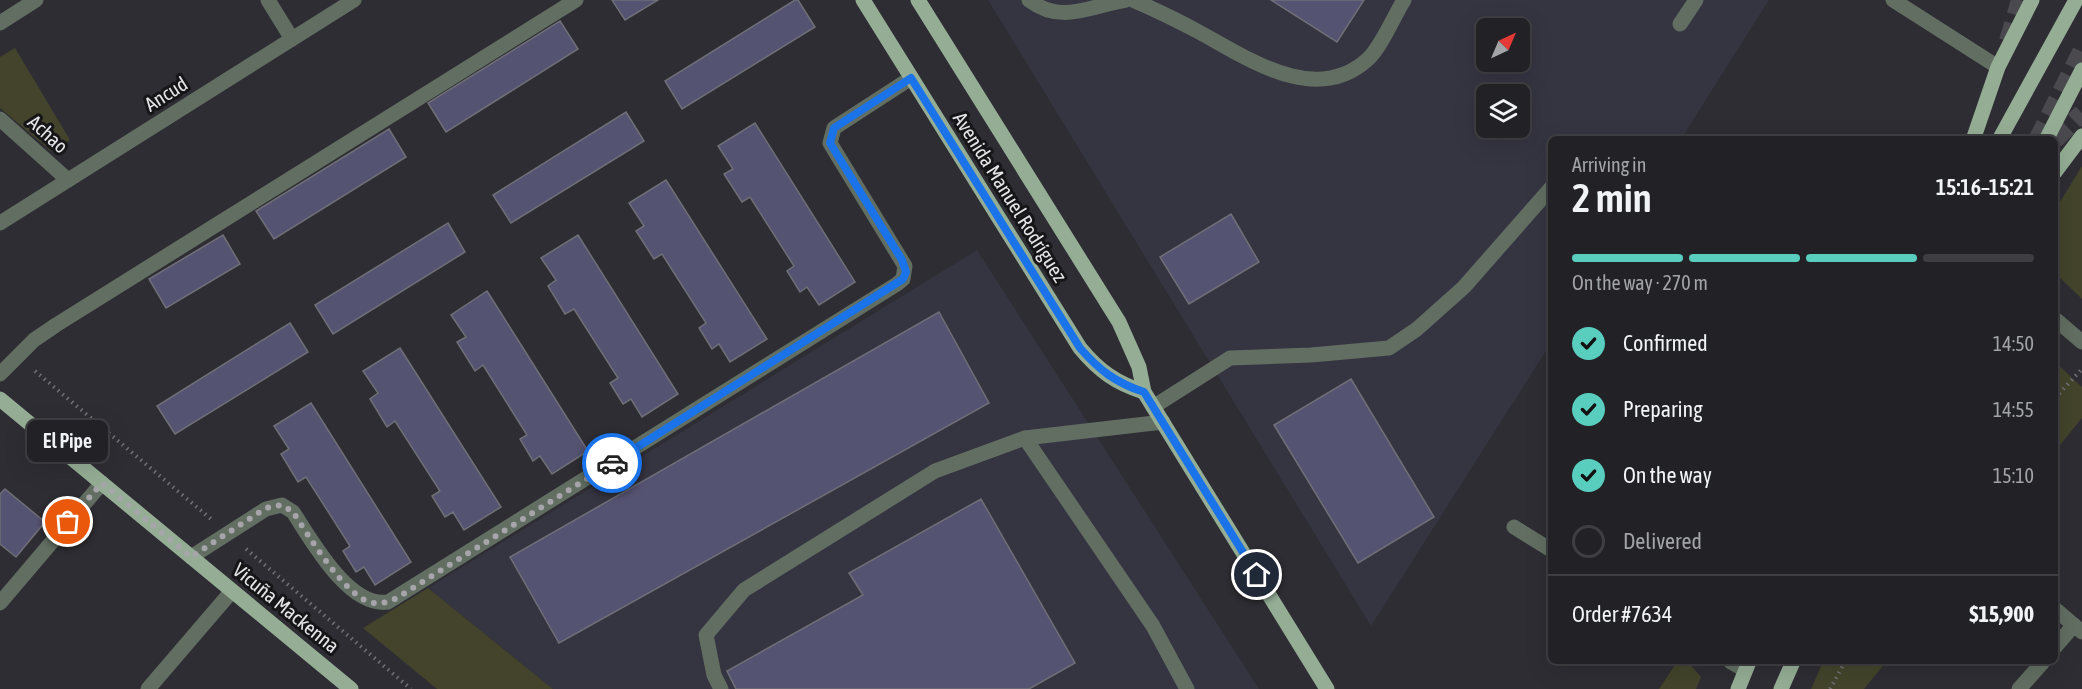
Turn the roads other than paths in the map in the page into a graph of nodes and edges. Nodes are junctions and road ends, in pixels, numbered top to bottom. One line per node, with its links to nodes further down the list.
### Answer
1 (36, 0): 15 (street)
2 (268, 0): 17 (street)
3 (354, 0): 17 (street, Ancud)
4 (576, 0): 32 (street)
5 (863, 0): 20 (main road, Avenida Manuel Rodríguez)
6 (918, 0): 33 (main road, Avenida Manuel Rodríguez)
7 (1029, 0): 8 (street)
8 (1126, 0)
9 (1133, 0): 10 (street)
10 (1404, 0)
11 (1696, 0): 16 (street)
12 (1893, 0): 18 (street)
13 (2031, 0): 18 (main road)
14 (2076, 0): 23 (main road)
15 (0, 22)
16 (1680, 24)
17 (292, 39): 27 (street, Ancud)
18 (1998, 67): 22 (main road)
19 (2082, 70): 24 (main road)
20 (911, 78): 33 (main road, Avenida Manuel Rodríguez); 41 (street)
21 (0, 120): 27 (street, Achao)
22 (1974, 136)
23 (2001, 136)
24 (2048, 136)
25 (2082, 136): 26 (main road)
26 (2058, 168)
27 (68, 180): 29 (street, Ancud)
28 (1548, 191): 35 (street)
29 (0, 223)
30 (2058, 322): 31 (street)
31 (2082, 342)
32 (0, 374)
33 (1144, 392): 35 (main road, Avenida Manuel Rodríguez)
34 (0, 399): 38 (main road, Vicuña Mackenna)
35 (1153, 407): 36 (main road, Avenida Manuel Rodríguez)
36 (1163, 422): 37 (street); 54 (main road, Avenida Manuel Rodríguez)
37 (1024, 438): 52 (street); 53 (street)
38 (102, 483): 41 (main road, Vicuña Mackenna); 43 (street)
39 (1514, 527): 40 (street)
40 (1548, 548)
41 (191, 557): 42 (main road, Vicuña Mackenna)
42 (232, 591): 50 (street); 51 (main road, Vicuña Mackenna)
43 (0, 603)
44 (2058, 611): 45 (street)
45 (2078, 628): 46 (street)
46 (2058, 645)
47 (1792, 664): 56 (main road)
48 (2041, 664): 57 (street)
49 (1747, 666): 55 (main road)
50 (148, 689)
51 (351, 689)
52 (721, 689)
53 (1187, 689)
54 (1327, 689)
55 (1737, 689)
56 (1781, 689)
57 (2019, 689)

